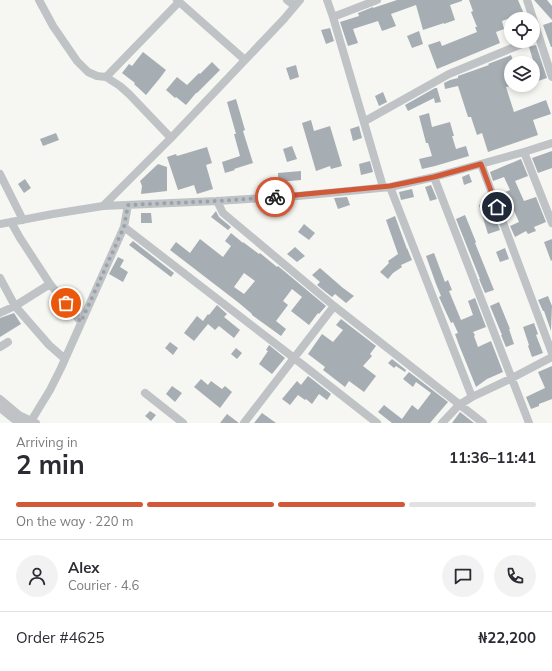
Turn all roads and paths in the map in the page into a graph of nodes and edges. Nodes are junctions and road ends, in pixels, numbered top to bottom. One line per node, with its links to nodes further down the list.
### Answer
1 (39, 0): 13 (street)
2 (287, 0): 7 (street)
3 (327, 0): 9 (street)
4 (377, 0): 9 (street)
5 (527, 0): 8 (street)
6 (178, 1): 12 (street); 13 (street)
7 (297, 3): 12 (street)
8 (530, 12)
9 (333, 17): 15 (street)
10 (512, 48): 15 (street)
11 (540, 48): 14 (street)
12 (244, 60): 16 (street)
13 (106, 77): 16 (street)
14 (552, 77)
15 (364, 121): 22 (street)
16 (171, 138): 25 (street)
17 (552, 143): 18 (street)
18 (524, 152): 19 (street); 28 (street)
19 (481, 164): 21 (street); 39 (street)
20 (0, 174): 26 (street)
21 (434, 177): 22 (street); 43 (street)
22 (386, 187): 23 (street); 45 (street)
23 (217, 201): 24 (street); 34 (street)
24 (128, 205): 25 (street); 30 (street)
25 (103, 206): 26 (street)
26 (22, 220): 27 (street)
27 (11, 222): 29 (street); 32 (street)
28 (552, 223)
29 (0, 224)
30 (124, 227): 36 (street); 41 (street)
31 (0, 278): 33 (street)
32 (50, 284): 33 (street); 36 (street)
33 (15, 306): 35 (street); 42 (street)
34 (334, 306): 41 (street); 47 (street)
35 (0, 313)
36 (81, 322): 42 (street)
37 (8, 342): 38 (street)
38 (0, 347)
39 (552, 353)
40 (552, 357): 43 (street)
41 (294, 358): 52 (street); 53 (street)
42 (65, 359): 50 (street)
43 (512, 378): 45 (street); 56 (street)
44 (145, 393): 51 (street)
45 (472, 397): 47 (street)
46 (0, 399): 49 (street)
47 (459, 405): 54 (street); 55 (street)
48 (0, 408): 49 (street)
49 (16, 420): 50 (street)
50 (33, 422)
51 (183, 423)
52 (244, 423)
53 (377, 423)
54 (442, 423)
55 (483, 423)
56 (529, 423)

